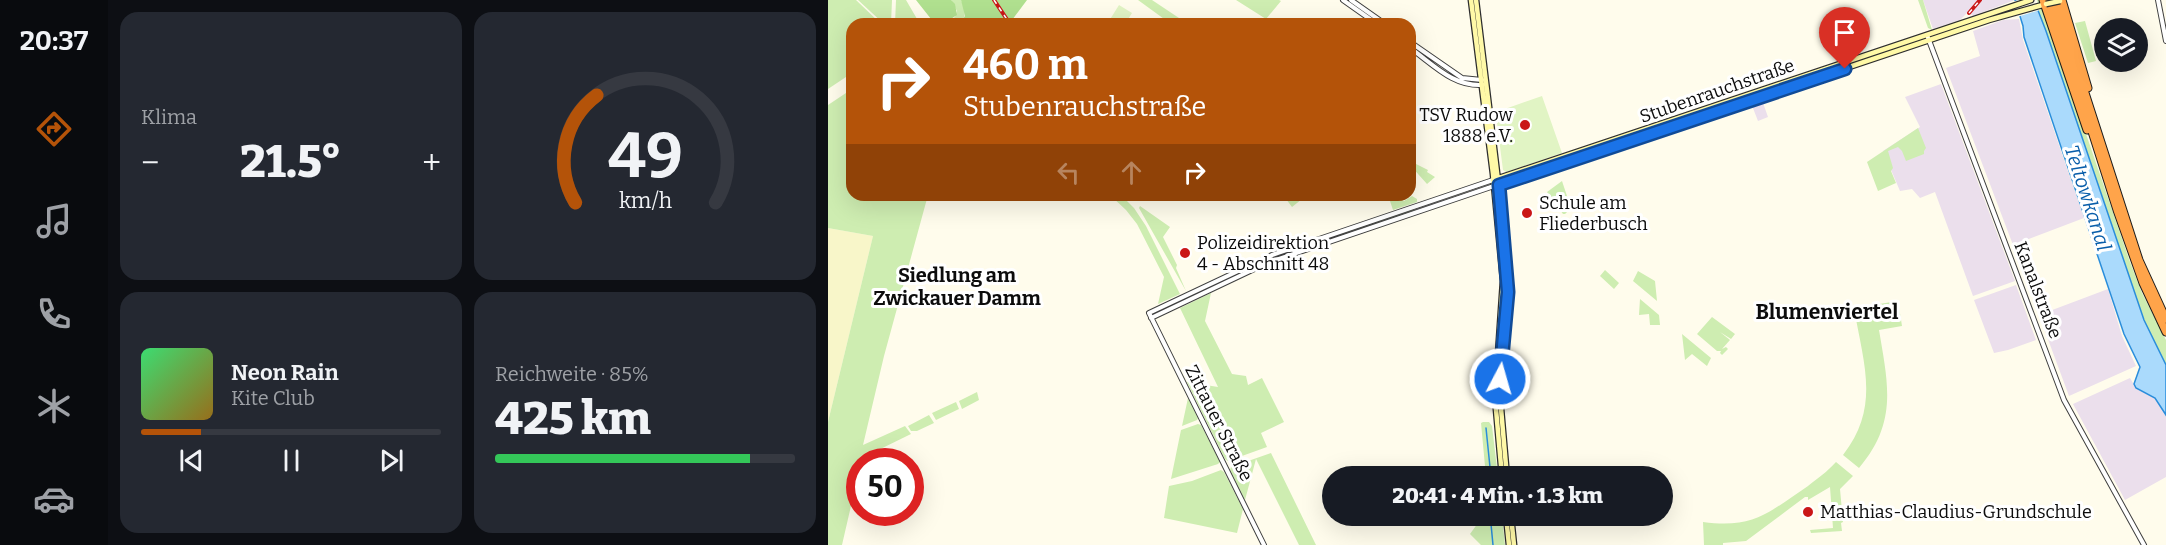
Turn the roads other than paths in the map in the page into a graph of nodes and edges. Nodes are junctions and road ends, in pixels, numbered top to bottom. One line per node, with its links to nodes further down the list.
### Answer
1 (1343, 0): 9 (street)
2 (1351, 0): 10 (street)
3 (1472, 0): 15 (main road)
4 (1476, 0): 15 (main road)
5 (2031, 0): 11 (main road, Stubenrauchstraße)
6 (2061, 0): 8 (main road, Stubenrauchstraße, bridge); 20 (highway)
7 (2158, 0): 12 (street)
8 (2045, 3): 11 (main road, Stubenrauchstraße); 21 (highway)
9 (1368, 18)
10 (1376, 18)
11 (1929, 38): 16 (main road, Stubenrauchstraße); 17 (main road, Stubenrauchstraße); 29 (street, Kanalstraße)
12 (2166, 41)
13 (1416, 46): 15 (street)
14 (1416, 52): 15 (street)
15 (1484, 82): 16 (main road)
16 (1496, 179): 17 (main road); 19 (street)
17 (1496, 186): 18 (main road); 19 (street)
18 (1504, 311): 22 (main road); 23 (main road)
19 (1150, 316): 26 (street, Zittauer Straße)
20 (2166, 319)
21 (2166, 332)
22 (1501, 466)
23 (1506, 466)
24 (1507, 526): 27 (main road)
25 (1512, 526): 28 (main road)
26 (1264, 545)
27 (1509, 545)
28 (1514, 545)
29 (2144, 545)

